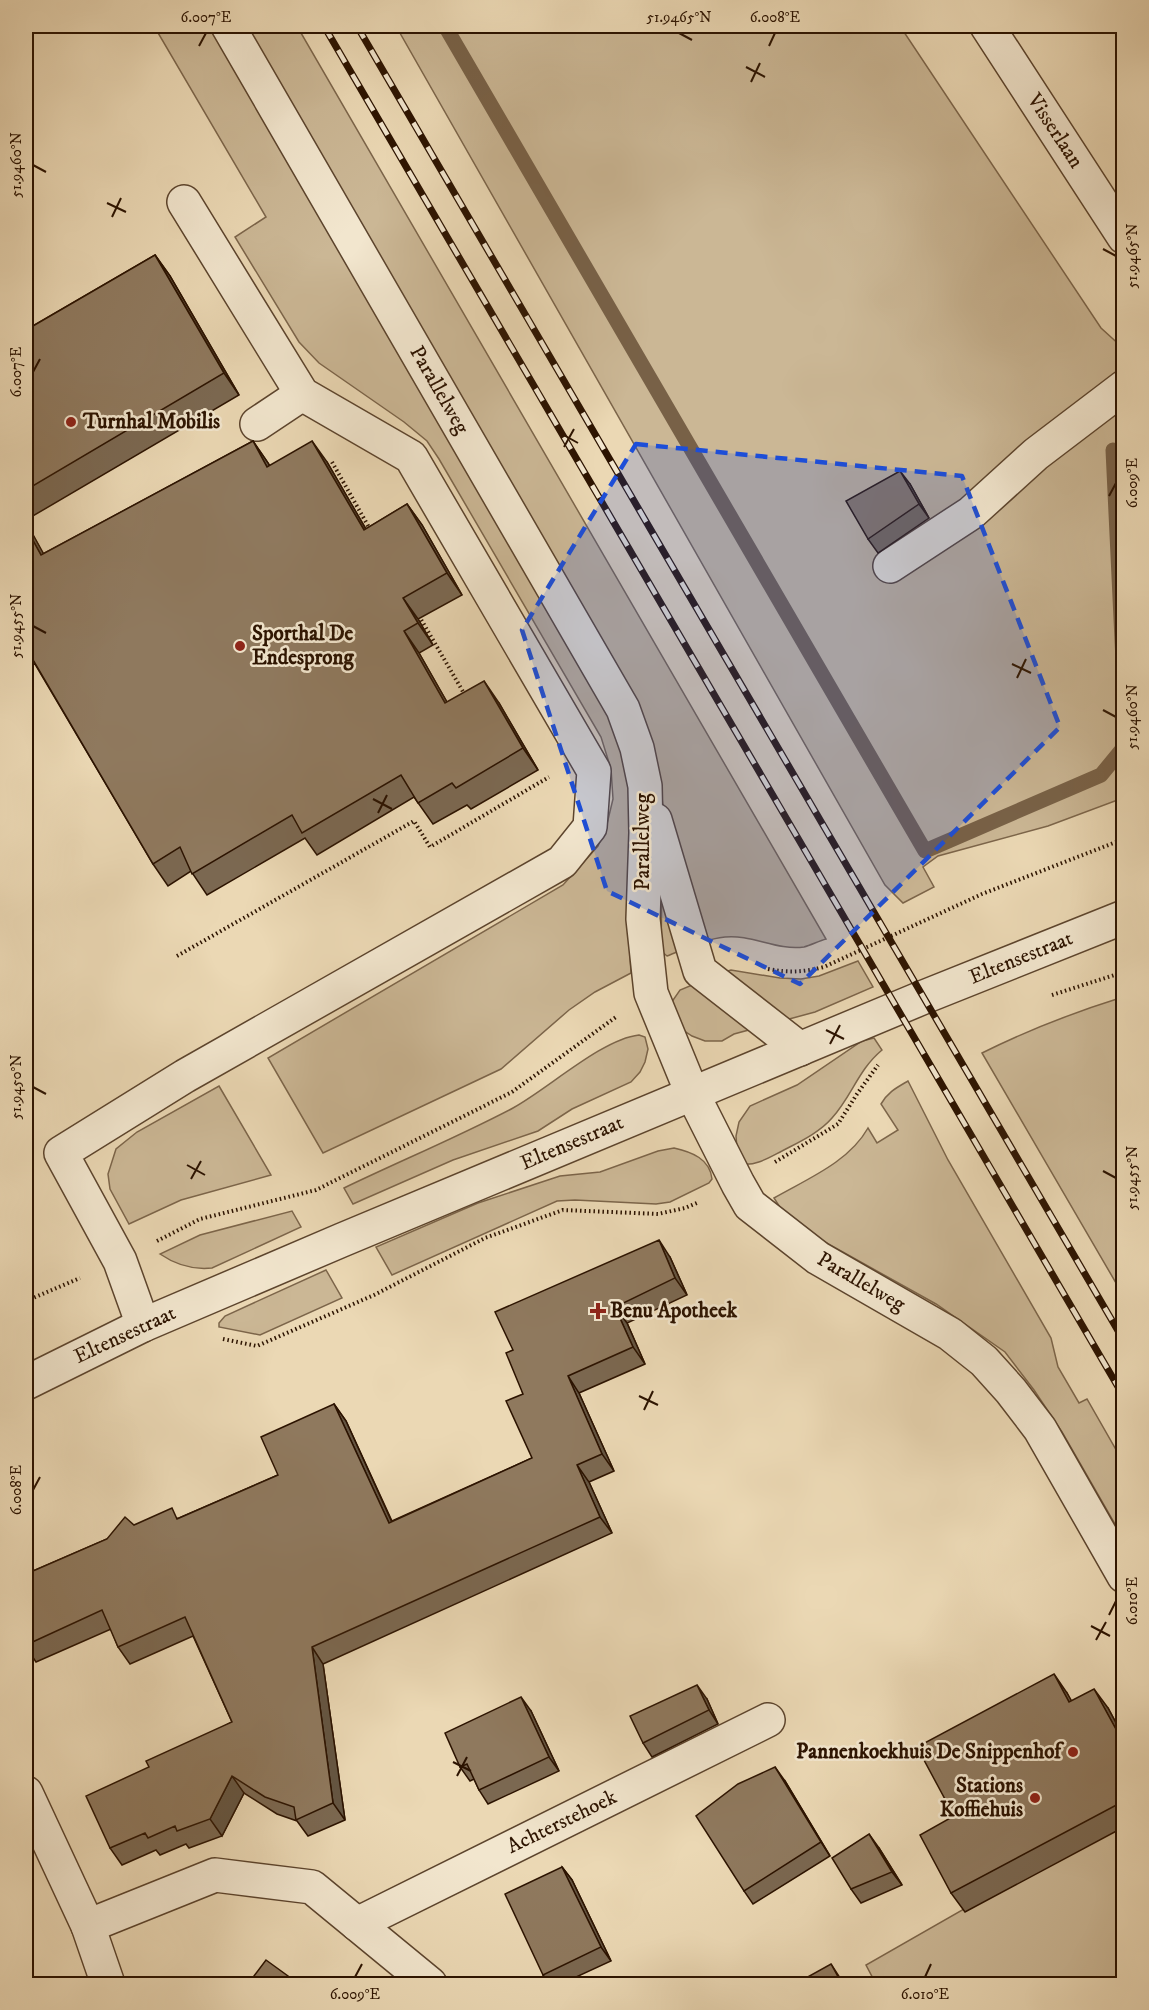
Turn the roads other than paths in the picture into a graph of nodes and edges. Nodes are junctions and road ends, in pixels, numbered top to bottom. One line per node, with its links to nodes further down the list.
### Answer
1 (228, 26): 9 (street, Parallelweg)
2 (987, 26): 4 (street, Visserlaan)
3 (184, 202): 6 (street)
4 (1124, 237)
5 (1124, 387): 8 (street)
6 (302, 394): 7 (street); 13 (street)
7 (257, 424)
8 (890, 566)
9 (645, 786): 11 (street); 12 (street, Parallelweg)
10 (1124, 917): 11 (street, Eltensestraat)
11 (800, 1049): 12 (street, Eltensestraat)
12 (692, 1093): 13 (street, Eltensestraat); 15 (street, Parallelweg)
13 (156, 1320): 14 (street, Eltensestraat)
14 (26, 1383)
15 (1124, 1576)
16 (768, 1720): 18 (street, Achterstehoek)
17 (26, 1793): 19 (street)
18 (357, 1924): 19 (street); 21 (street)
19 (88, 1926): 20 (street)
20 (108, 1984)
21 (430, 1984)

